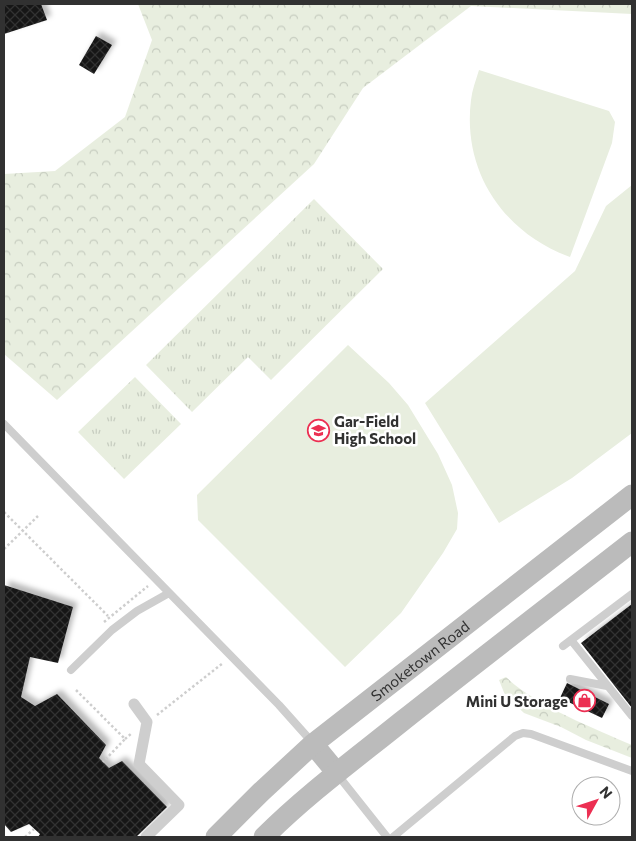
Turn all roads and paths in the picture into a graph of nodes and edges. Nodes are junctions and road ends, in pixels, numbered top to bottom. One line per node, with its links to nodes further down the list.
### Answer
1 (4, 424): 8 (lane)
2 (632, 495): 22 (main road, Smoketown Road)
3 (4, 512): 5 (path)
4 (38, 516): 5 (path)
5 (23, 531): 7 (path); 10 (path)
6 (632, 542): 25 (main road)
7 (4, 549)
8 (170, 593): 13 (lane); 14 (lane)
9 (632, 594): 11 (lane)
10 (108, 616)
11 (571, 640): 12 (lane); 16 (lane)
12 (563, 646)
13 (231, 656): 20 (path); 22 (lane)
14 (71, 670)
15 (570, 679): 16 (lane)
16 (607, 686): 19 (lane)
17 (76, 690): 21 (path)
18 (134, 704): 20 (street)
19 (632, 716)
20 (147, 722): 21 (path); 28 (street)
21 (125, 739): 23 (path)
22 (313, 744): 25 (main road); 29 (main road, Smoketown Road)
23 (104, 762)
24 (632, 771): 32 (lane)
25 (337, 773): 30 (main road); 31 (lane)
26 (34, 828): 27 (path)
27 (25, 837)
28 (146, 837)
29 (216, 837)
30 (264, 837)
31 (387, 837)
32 (393, 837)

